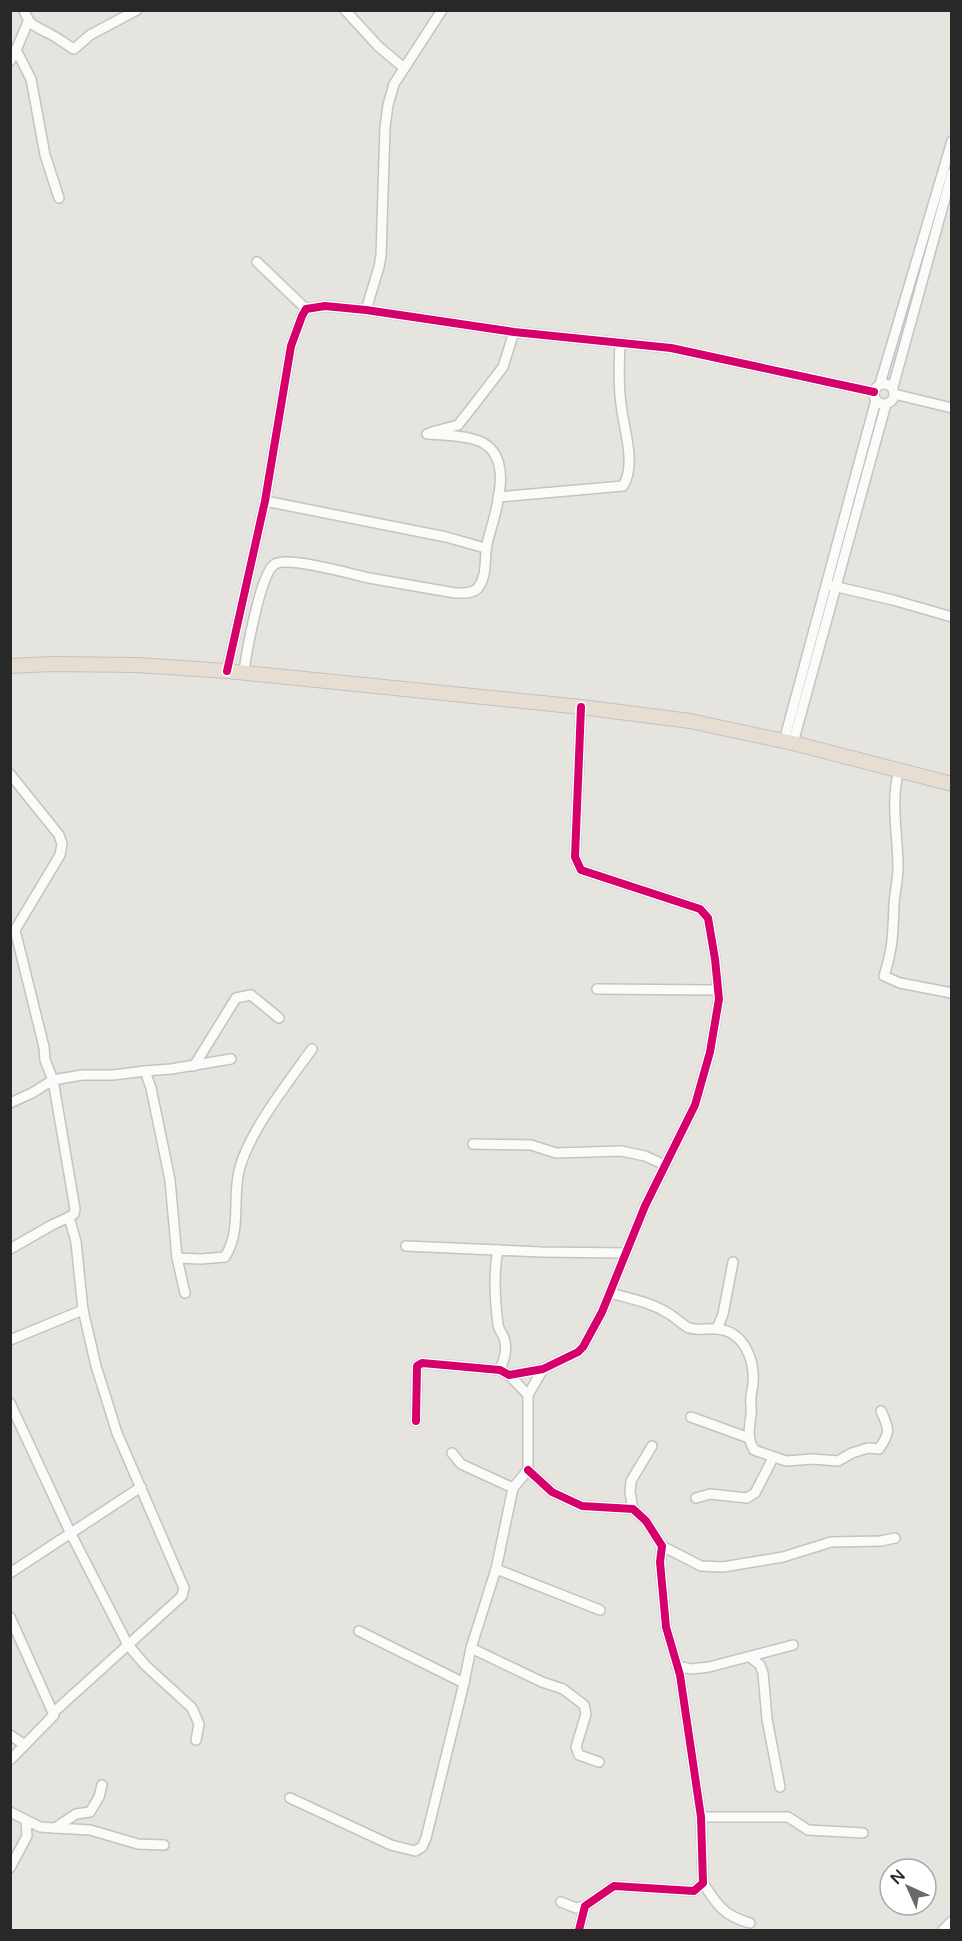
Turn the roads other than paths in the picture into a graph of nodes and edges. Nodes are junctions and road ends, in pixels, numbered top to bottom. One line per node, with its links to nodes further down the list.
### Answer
1 (24, 10): 5 (street)
2 (137, 10): 5 (street)
3 (345, 10): 8 (street)
4 (442, 10): 8 (street)
5 (28, 22): 6 (street)
6 (16, 50): 7 (street); 11 (street)
7 (10, 61)
8 (404, 68): 14 (street)
9 (951, 141): 18 (street)
10 (951, 172): 17 (street)
11 (59, 198)
12 (256, 262): 13 (street)
13 (306, 309): 14 (street); 21 (street)
14 (366, 310): 15 (street)
15 (514, 332): 16 (street); 20 (street)
16 (620, 343): 18 (street); 20 (street)
17 (894, 391): 18 (street); 18 (street); 19 (street)
18 (879, 395): 23 (street)
19 (951, 408)
20 (498, 497): 22 (street)
21 (265, 501): 22 (street); 26 (street)
22 (485, 548): 27 (street)
23 (831, 586): 24 (street); 29 (street)
24 (951, 617)
25 (10, 666): 26 (highway)
26 (227, 671): 27 (highway)
27 (244, 672): 28 (highway)
28 (581, 707): 29 (highway); 35 (street)
29 (788, 742): 30 (highway)
30 (899, 770): 32 (highway); 36 (street)
31 (10, 774): 33 (street)
32 (951, 784)
33 (13, 931): 42 (street)
34 (597, 988): 35 (street)
35 (718, 988): 45 (street)
36 (951, 992)
37 (279, 1018): 40 (street)
38 (312, 1048): 51 (street)
39 (231, 1059): 40 (street)
40 (194, 1066): 41 (street)
41 (145, 1071): 42 (street); 51 (street)
42 (53, 1080): 43 (street); 46 (street)
43 (10, 1103)
44 (473, 1144): 45 (street)
45 (665, 1165): 50 (street)
46 (69, 1217): 48 (street); 55 (street)
47 (405, 1246): 49 (street)
48 (10, 1250)
49 (498, 1250): 50 (street); 59 (street)
50 (626, 1253): 54 (street)
51 (177, 1257): 53 (street)
52 (733, 1262): 56 (street)
53 (185, 1293)
54 (610, 1293): 56 (street); 58 (street)
55 (83, 1310): 57 (street); 70 (street)
56 (717, 1329): 65 (street)
57 (10, 1340)
58 (543, 1369): 59 (street); 60 (street)
59 (505, 1372): 60 (street); 64 (street)
60 (528, 1395): 69 (street)
61 (10, 1403): 74 (street)
62 (882, 1411): 68 (street)
63 (691, 1417): 65 (street)
64 (416, 1421)
65 (749, 1438): 68 (street)
66 (652, 1446): 73 (street)
67 (452, 1453): 71 (street)
68 (773, 1458): 72 (street)
69 (528, 1470): 71 (street); 73 (street)
70 (141, 1487): 74 (street); 82 (street)
71 (513, 1488): 77 (street)
72 (696, 1498)
73 (633, 1509): 76 (street)
74 (70, 1534): 78 (street); 82 (street)
75 (895, 1538): 76 (street)
76 (662, 1546): 86 (street)
77 (496, 1569): 79 (street); 84 (street)
78 (10, 1574)
79 (600, 1610)
80 (10, 1617): 88 (street)
81 (359, 1631): 87 (street)
82 (128, 1645): 88 (street); 90 (street)
83 (793, 1646): 85 (street)
84 (471, 1647): 87 (street); 93 (street)
85 (750, 1657): 86 (street); 95 (street)
86 (677, 1666): 99 (street)
87 (464, 1683): 96 (street)
88 (54, 1712): 91 (street)
89 (10, 1735): 91 (street)
90 (196, 1740)
91 (25, 1745): 92 (street)
92 (10, 1760)
93 (598, 1762)
94 (102, 1785): 98 (street)
95 (780, 1787)
96 (290, 1798)
97 (10, 1812): 100 (street)
98 (90, 1812): 101 (street); 102 (street)
99 (701, 1817): 103 (street); 106 (street)
100 (26, 1820): 101 (street); 105 (street)
101 (55, 1828): 102 (street)
102 (90, 1830): 104 (street)
103 (863, 1833)
104 (164, 1845)
105 (10, 1868)
106 (703, 1883): 108 (street); 110 (street)
107 (561, 1902): 108 (street)
108 (585, 1906): 111 (street)
109 (951, 1921): 112 (street)
110 (750, 1923)
111 (579, 1930)
112 (943, 1930)

